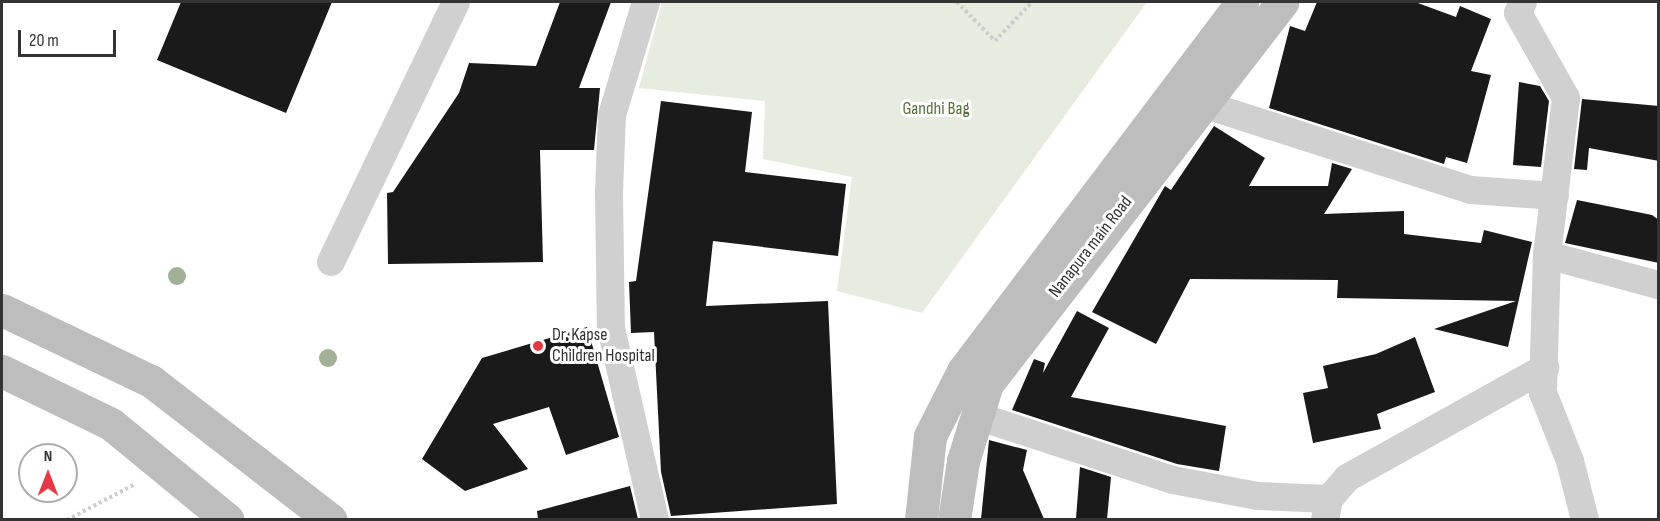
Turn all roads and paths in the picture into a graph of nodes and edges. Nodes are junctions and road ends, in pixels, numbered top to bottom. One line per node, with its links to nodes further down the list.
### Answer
1 (456, 2): 11 (street)
2 (646, 2): 22 (street)
3 (957, 2): 4 (path)
4 (1032, 2)
5 (1242, 2): 23 (main road, Nanapura main Road)
6 (1282, 2): 8 (main road, Nanapura main Road)
7 (1523, 2): 9 (street)
8 (1206, 105): 9 (street); 16 (main road, Nanapura main Road)
9 (1555, 196): 10 (street)
10 (1547, 255): 12 (street); 14 (street)
11 (331, 262)
12 (1659, 285)
13 (2, 310): 21 (main road)
14 (1545, 368): 18 (street); 25 (street)
15 (2, 372): 17 (main road)
16 (977, 416): 18 (street); 24 (main road, Nanapura main Road)
17 (163, 469): 19 (path); 20 (main road)
18 (1327, 509)
19 (67, 519)
20 (228, 519)
21 (331, 519)
22 (655, 519)
23 (921, 519)
24 (954, 519)
25 (1585, 519)

